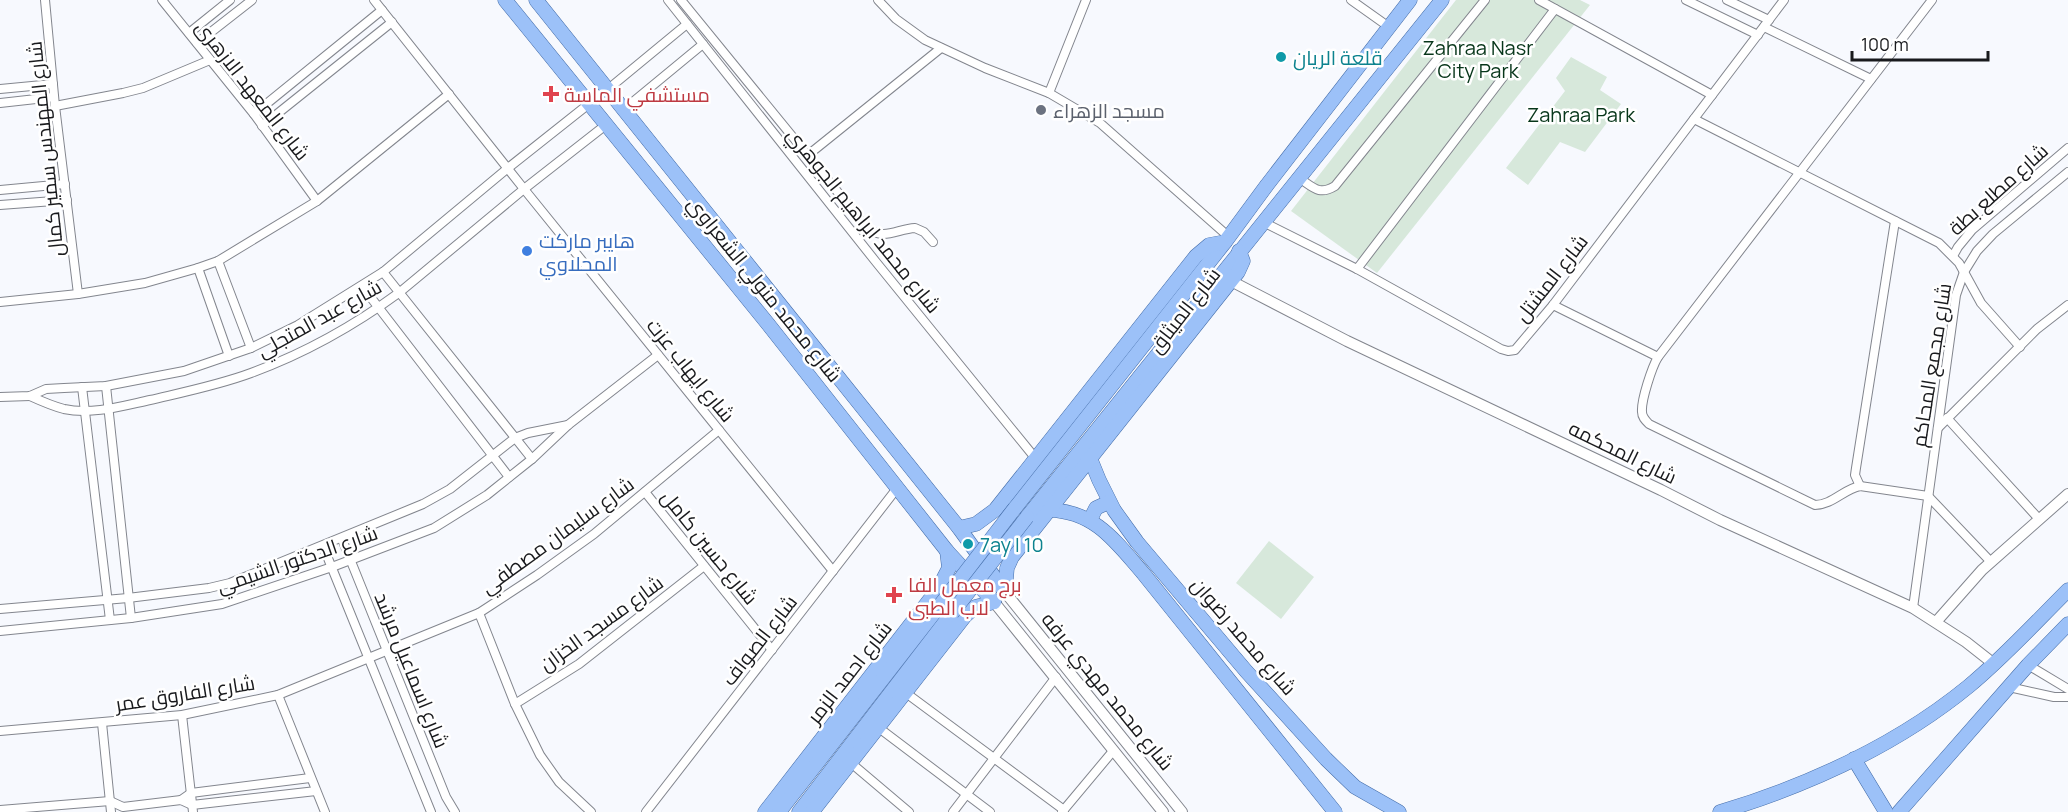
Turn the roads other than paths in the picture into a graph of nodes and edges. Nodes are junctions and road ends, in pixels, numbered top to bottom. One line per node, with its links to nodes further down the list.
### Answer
1 (45, 0): 37 (street, شارع المهندس سمير كمال)
2 (162, 0): 29 (street, شارع المعهد الازهرى)
3 (230, 0): 29 (street)
4 (252, 0): 32 (street)
5 (374, 0): 22 (street, شارع ايهاب عزت)
6 (505, 0): 23 (main road, شارع محمد متولي الشعراوي)
7 (668, 0): 27 (street, شارع محمد ابراهيم الجوهري)
8 (681, 0): 52 (street)
9 (878, 0): 34 (street)
10 (1086, 0): 40 (street)
11 (1351, 0): 28 (street)
12 (1410, 0): 28 (main road, شارع الميثاق)
13 (1442, 0): 56 (main road, شارع الميثاق)
14 (1485, 0): 56 (street)
15 (1539, 0): 21 (street)
16 (1686, 0): 30 (street)
17 (1727, 0): 25 (street)
18 (1784, 0): 25 (street, شارع المشتل)
19 (1932, 0): 36 (street)
20 (537, 1): 23 (main road); 26 (main road, شارع محمد متولي الشعراوي)
21 (1555, 9): 42 (street); 71 (street)
22 (382, 10): 24 (street, شارع ايهاب عزت); 47 (street)
23 (520, 19): 31 (main road, شارع محمد متولي الشعراوي)
24 (392, 22): 41 (street, شارع ايهاب عزت); 50 (street)
25 (1766, 23): 30 (street, شارع المشتل); 36 (street)
26 (554, 24): 31 (main road); 39 (main road, شارع محمد متولي الشعراوي)
27 (687, 24): 33 (street, شارع محمد ابراهيم الجوهري); 39 (street)
28 (1389, 27): 65 (main road, شارع الميثاق)
29 (189, 33): 32 (street, شارع المعهد الازهرى)
30 (1758, 35): 42 (street, شارع المشتل)
31 (537, 39): 45 (main road, شارع محمد متولي الشعراوي)
32 (197, 44): 35 (street, شارع المعهد الازهرى)
33 (703, 44): 46 (street); 104 (street, شارع محمد ابراهيم الجوهري)
34 (941, 48): 40 (street); 52 (street)
35 (210, 60): 43 (street); 47 (street, شارع المعهد الازهرى)
36 (1871, 79): 55 (street)
37 (53, 84): 38 (street); 43 (street, شارع المهندس سمير كمال)
38 (0, 89)
39 (607, 90): 46 (main road, شارع محمد متولي الشعراوي)
40 (1049, 93): 65 (street)
41 (449, 94): 53 (street, شارع ايهاب عزت); 61 (street)
42 (1712, 95): 48 (street, شارع المشتل)
43 (55, 101): 44 (street); 57 (street, شارع المهندس سمير كمال)
44 (0, 103)
45 (590, 103): 49 (main road, شارع محمد متولي الشعراوي); 53 (street, شارع عبد المتجلي)
46 (623, 110): 97 (main road, شارع محمد متولي الشعراوي)
47 (254, 114): 50 (street, شارع المعهد الازهرى)
48 (1694, 119): 55 (street); 80 (street, شارع المشتل)
49 (606, 124): 58 (street, شارع عبد المتجلي); 99 (main road, شارع محمد متولي الشعراوي)
50 (262, 126): 61 (street, شارع المعهد الازهرى)
51 (2068, 148): 68 (street, شارع مطلع بطة)
52 (808, 155): 66 (street)
53 (508, 168): 58 (street, شارع ايهاب عزت); 72 (street, شارع عبد المتجلي)
54 (2068, 172): 73 (street, شارع مجمع المحاكم)
55 (1799, 173): 63 (street); 86 (street)
56 (1299, 178): 64 (main road, شارع الميثاق)
57 (65, 184): 59 (street); 60 (street, شارع المهندس سمير كمال)
58 (524, 189): 76 (street, شارع عبد المتجلي); 85 (street, شارع ايهاب عزت)
59 (0, 190)
60 (67, 200): 62 (street); 77 (street, شارع المهندس سمير كمال)
61 (317, 201): 69 (street)
62 (0, 205)
63 (1895, 221): 68 (street); 107 (street)
64 (1263, 222): 67 (main road, شارع الميثاق); 71 (street, شارع المشتل)
65 (1227, 239): 104 (main road, شارع الميثاق); 179 (main road, bridge)
66 (933, 242)
67 (1239, 251): 74 (main road, شارع الميثاق); 180 (main road, bridge)
68 (1953, 255): 73 (street)
69 (218, 261): 70 (street); 83 (street)
70 (198, 268): 77 (street); 84 (street)
71 (1357, 269): 80 (street, شارع المشتل)
72 (383, 272): 75 (street, شارع عبد المتجلي); 76 (street)
73 (1964, 272): 82 (street); 95 (street, شارع مجمع المحاكم)
74 (1231, 281): 102 (main road, شارع الميثاق); 133 (street, شارع المحكمه)
75 (362, 286): 81 (street); 83 (street, شارع عبد المتجلي)
76 (400, 292): 81 (street, شارع عبد المتجلي); 98 (street)
77 (78, 294): 78 (street)
78 (0, 302)
79 (2068, 304): 82 (street)
80 (1553, 305): 86 (street)
81 (379, 308): 91 (street, شارع عبد المتجلي); 100 (street)
82 (2020, 347): 93 (street)
83 (251, 348): 84 (street, شارع عبد المتجلي)
84 (229, 356): 87 (street, شارع عبد المتجلي)
85 (658, 356): 94 (street, شارع الدكتور الشيمي); 96 (street, شارع ايهاب عزت)
86 (1658, 357): 107 (street)
87 (106, 386): 88 (street, شارع عبد المتجلي); 91 (street)
88 (82, 387): 89 (street, شارع عبد المتجلي); 92 (street)
89 (30, 396): 90 (street, شارع عبد المتجلي); 92 (street, شارع عبد المتجلي)
90 (0, 397)
91 (109, 409): 92 (street, شارع عبد المتجلي); 130 (street)
92 (85, 410): 131 (street)
93 (1947, 418): 95 (street); 115 (street)
94 (568, 425): 98 (street, شارع الدكتور الشيمي); 103 (street, شارع الدكتور الشيمي)
95 (1937, 428): 111 (street, شارع مجمع المحاكم)
96 (719, 430): 109 (street, شارع سليمان مصطفي); 126 (street, شارع ايهاب عزت)
97 (884, 435): 99 (main road); 101 (main road, شارع محمد متولي الشعراوي)
98 (515, 438): 100 (street, شارع الدكتور الشيمي); 103 (street)
99 (868, 449): 105 (main road, شارع محمد متولي الشعراوي)
100 (493, 456): 106 (street); 118 (street, شارع الدكتور الشيمي)
101 (902, 457): 105 (main road); 117 (main road, شارع محمد متولي الشعراوي)
102 (1090, 458): 112 (main road, شارع محمد رضوان); 113 (main road, شارع الميثاق)
103 (532, 459): 106 (street, شارع الدكتور الشيمي)
104 (1036, 459): 114 (main road, شارع الميثاق)
105 (886, 472): 108 (main road, شارع محمد متولي الشعراوي)
106 (509, 477): 122 (street, شارع الدكتور الشيمي)
107 (1860, 486): 111 (street)
108 (898, 488): 121 (main road, شارع محمد متولي الشعراوي); 126 (street, شارع الصواف)
109 (645, 492): 124 (street, شارع حسين كامل); 135 (street, شارع سليمان مصطفي)
110 (2068, 494): 115 (street)
111 (1928, 496): 123 (street); 133 (street, شارع مجمع المحاكم)
112 (1109, 502): 116 (main road); 188 (main road, شارع محمد رضوان)
113 (1049, 510): 116 (main road, شارع محمد رضوان); 119 (main road, شارع الميثاق)
114 (990, 516): 117 (main road, شارع الميثاق); 119 (main road)
115 (2039, 519): 123 (street)
116 (1090, 520): 187 (main road, شارع محمد رضوان)
117 (959, 528): 129 (main road, شارع محمد متولي الشعراوي)
118 (342, 539): 120 (street, شارع الدكتور الشيمي); 122 (street, شارع اسماعيل مرشد)
119 (1024, 541): 129 (main road, شارع الميثاق)
120 (323, 546): 125 (street, شارع اسماعيل مرشد); 130 (street, شارع الدكتور الشيمي)
121 (947, 551): 127 (main road, شارع احمد الزمر); 132 (main road, شارع محمد متولي الشعراوي)
122 (350, 559): 125 (street, شارع الدكتور الشيمي); 143 (street, شارع اسماعيل مرشد)
123 (1991, 562): 139 (street)
124 (704, 566): 142 (street, شارع حسين كامل); 153 (street, شارع مسجد الخزان)
125 (332, 567): 137 (street, شارع الدكتور الشيمي); 144 (street, شارع اسماعيل مرشد)
126 (833, 571): 142 (street, شارع الصواف)
127 (938, 589): 136 (main road); 178 (main road, شارع احمد الزمر)
128 (2068, 590): 145 (main road)
129 (1005, 592): 186 (street, شارع محمد مهدي عرفه)
130 (128, 598): 131 (street, شارع الدكتور الشيمي); 137 (street)
131 (108, 600): 134 (street, شارع الدكتور الشيمي); 138 (street)
132 (994, 602): 136 (main road); 147 (street, شارع محمد مهدي عرفه)
133 (1913, 608): 139 (street, شارع المحكمه)
134 (0, 609)
135 (478, 614): 143 (street, شارع سليمان مصطفي); 153 (street)
136 (965, 616): 150 (main road)
137 (131, 618): 138 (street, شارع الدكتور الشيمي)
138 (110, 620): 141 (street, شارع الدكتور الشيمي)
139 (1936, 622): 145 (street, شارع المحكمه)
140 (2068, 624): 146 (main road)
141 (0, 631)
142 (772, 650): 177 (street, شارع الصواف)
143 (387, 651): 144 (street, شارع سليمان مصطفي); 175 (street, شارع اسماعيل مرشد)
144 (369, 659): 151 (street, شارع الفاروق عمر); 174 (street, شارع اسماعيل مرشد)
145 (1994, 664): 160 (main road)
146 (2028, 664): 148 (main road); 149 (street)
147 (1056, 677): 158 (street, شارع محمد مهدي عرفه); 159 (street)
148 (2009, 687): 152 (street); 191 (main road)
149 (2068, 689)
150 (906, 693): 156 (main road); 159 (street)
151 (278, 695): 154 (street, شارع الفاروق عمر); 162 (street)
152 (2068, 697)
153 (515, 704): 176 (street)
154 (182, 715): 155 (street, شارع الفاروق عمر); 164 (street)
155 (102, 723): 157 (street, شارع الفاروق عمر); 167 (street)
156 (879, 728): 161 (main road); 165 (street)
157 (0, 731)
158 (1113, 751): 171 (street); 185 (street, شارع محمد مهدي عرفه)
159 (994, 758): 165 (street); 171 (street)
160 (1854, 759): 189 (main road); 190 (main road)
161 (851, 763): 181 (main road); 182 (street)
162 (310, 778): 163 (street); 164 (street)
163 (316, 791): 168 (street); 173 (street)
164 (191, 793): 166 (street); 168 (street)
165 (966, 794): 183 (street); 184 (street)
166 (181, 800): 168 (street); 169 (street)
167 (110, 801): 169 (street); 170 (street); 172 (street)
168 (193, 808)
169 (119, 809)
170 (0, 810)
171 (1063, 811)
172 (111, 812)
173 (326, 812)
174 (431, 812)
175 (454, 812)
176 (591, 812)
177 (645, 812)
178 (765, 812)
179 (779, 812)
180 (800, 812)
181 (812, 812)
182 (909, 812)
183 (953, 812)
184 (990, 812)
185 (1163, 812)
186 (1182, 812)
187 (1335, 812)
188 (1399, 812)
189 (1720, 812)
190 (1886, 812)
191 (1899, 812)

